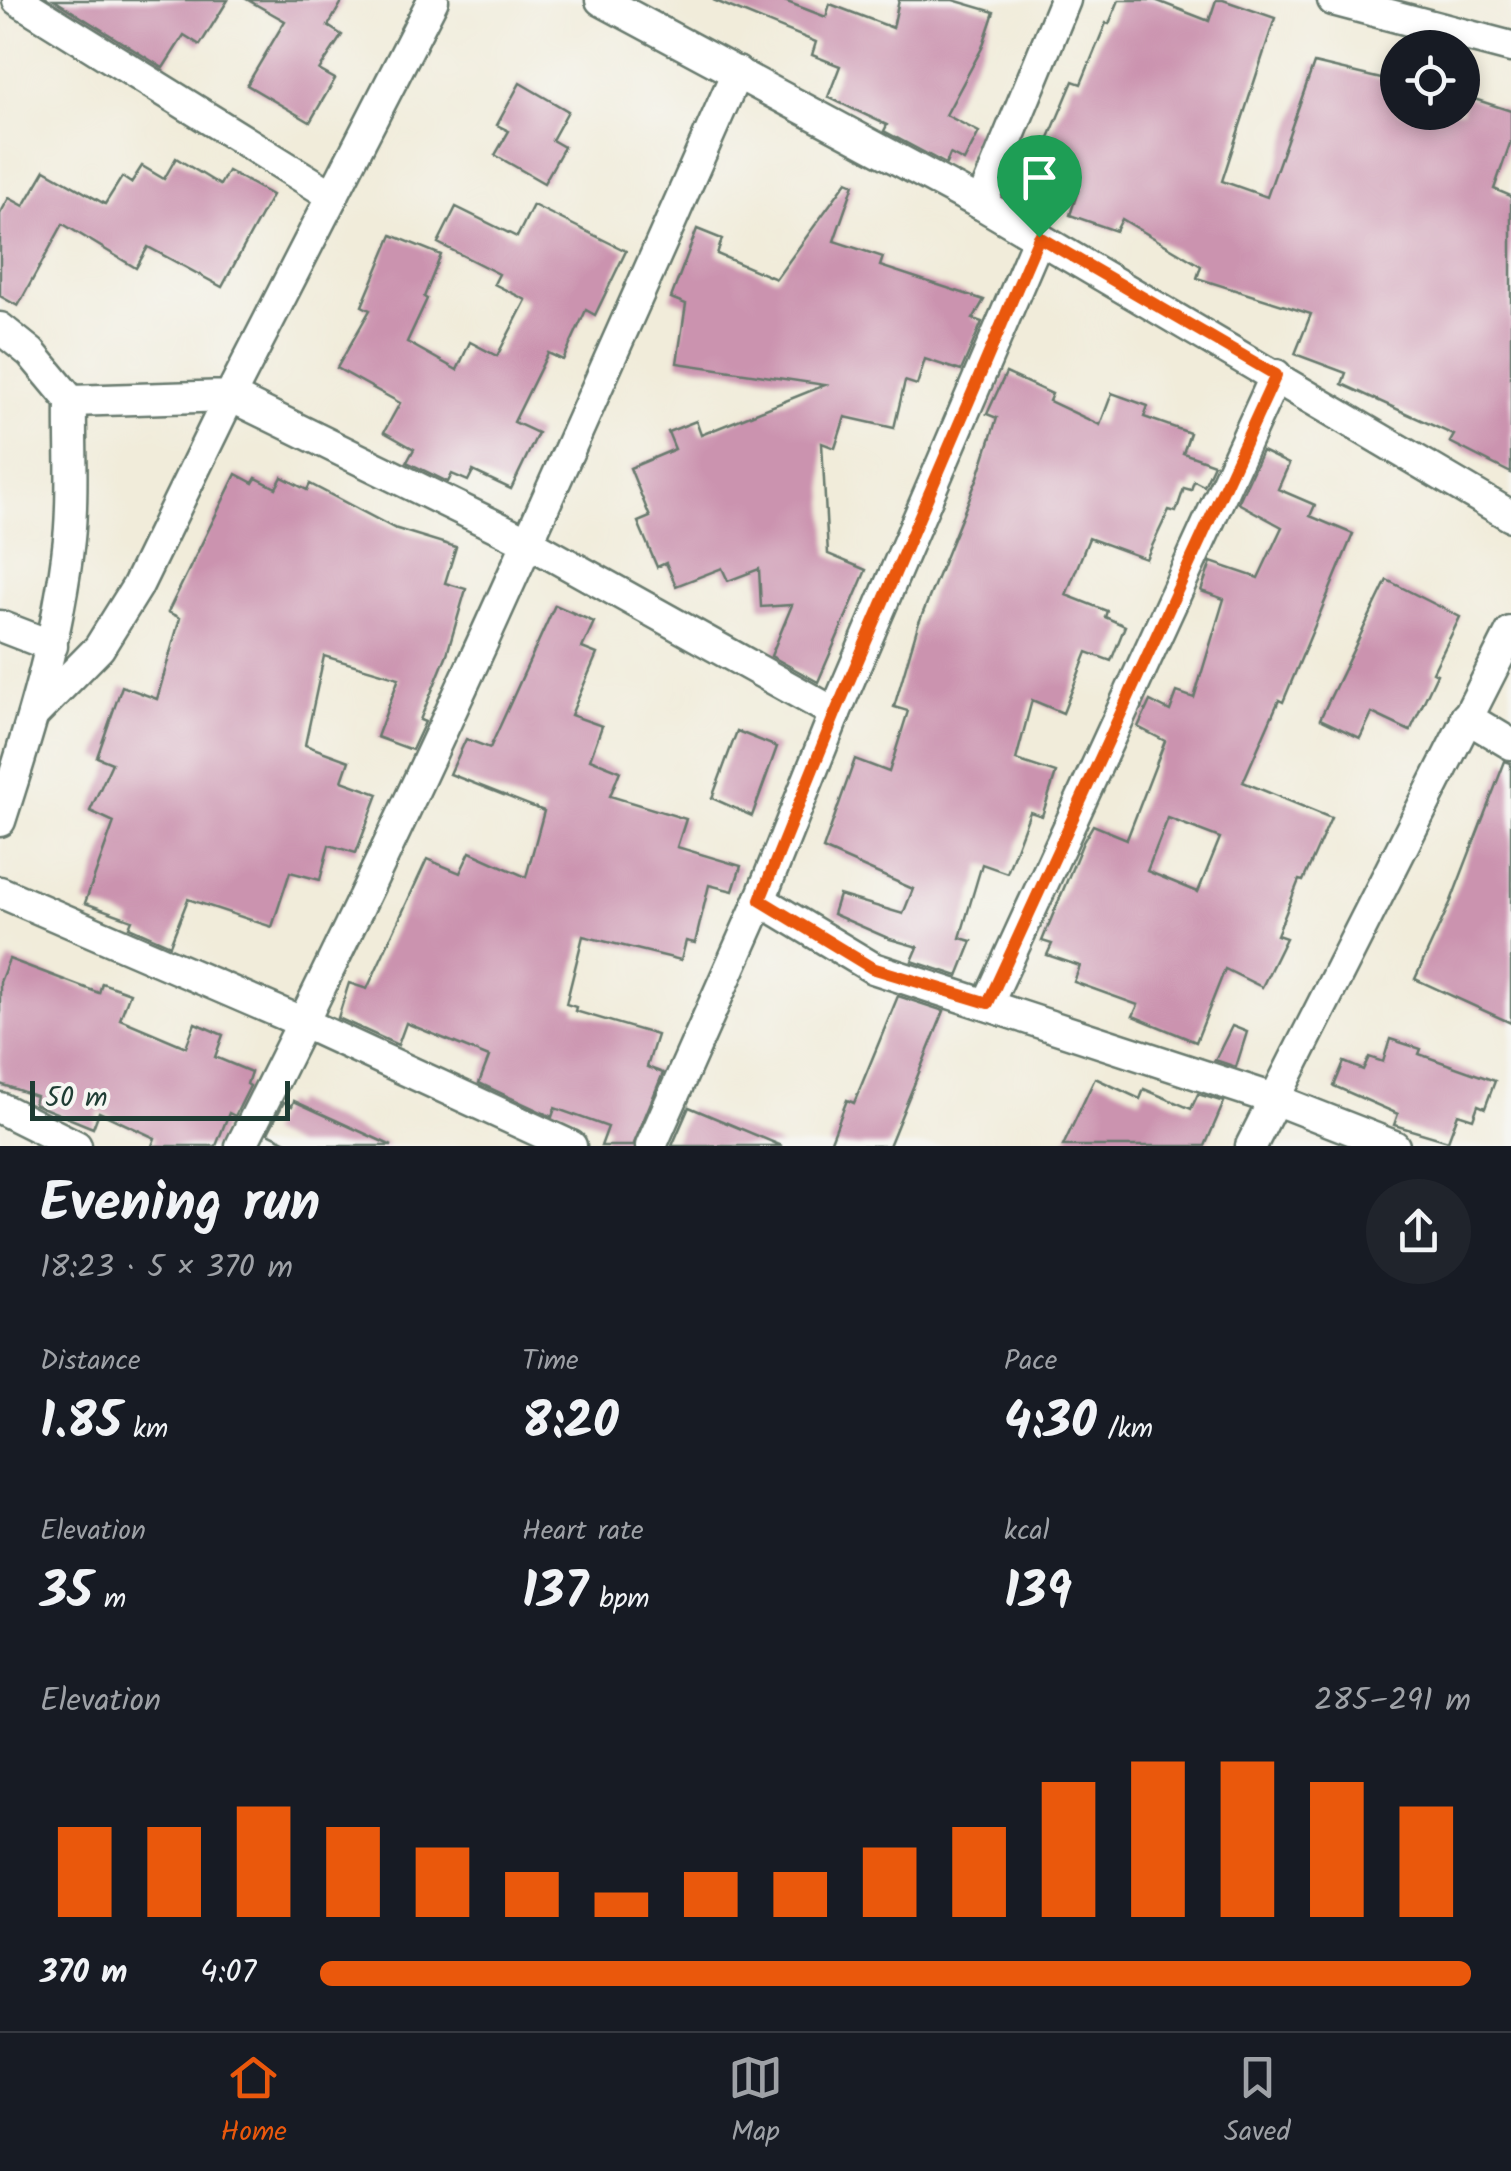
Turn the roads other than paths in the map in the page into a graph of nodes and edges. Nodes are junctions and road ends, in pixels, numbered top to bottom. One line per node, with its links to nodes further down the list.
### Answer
1 (18, 0): 8 (street)
2 (433, 0): 8 (street)
3 (1066, 0): 9 (street)
4 (1333, 0): 6 (street)
5 (613, 3): 7 (street)
6 (1511, 48)
7 (737, 72): 9 (street); 16 (street)
8 (333, 196): 13 (street)
9 (980, 204): 10 (street)
10 (1039, 237): 12 (street); 21 (street)
11 (0, 328): 14 (street)
12 (1276, 375): 15 (street); 27 (street)
13 (230, 396): 14 (street); 16 (street); 20 (street)
14 (71, 400): 19 (street)
15 (1511, 516)
16 (528, 542): 21 (street); 28 (street)
17 (0, 626): 19 (street)
18 (1511, 632): 22 (street)
19 (52, 646): 20 (street)
20 (34, 713): 24 (street)
21 (835, 714): 26 (street)
22 (1466, 717): 23 (street); 29 (street)
23 (1511, 744)
24 (0, 821)
25 (0, 892): 28 (street)
26 (760, 900): 27 (street); 34 (street)
27 (988, 1003): 29 (street)
28 (304, 1023): 32 (street); 33 (street)
29 (1274, 1098): 35 (street); 36 (street)
30 (0, 1108): 31 (street)
31 (76, 1146)
32 (240, 1146)
33 (571, 1146)
34 (651, 1146)
35 (1251, 1146)
36 (1394, 1146)

